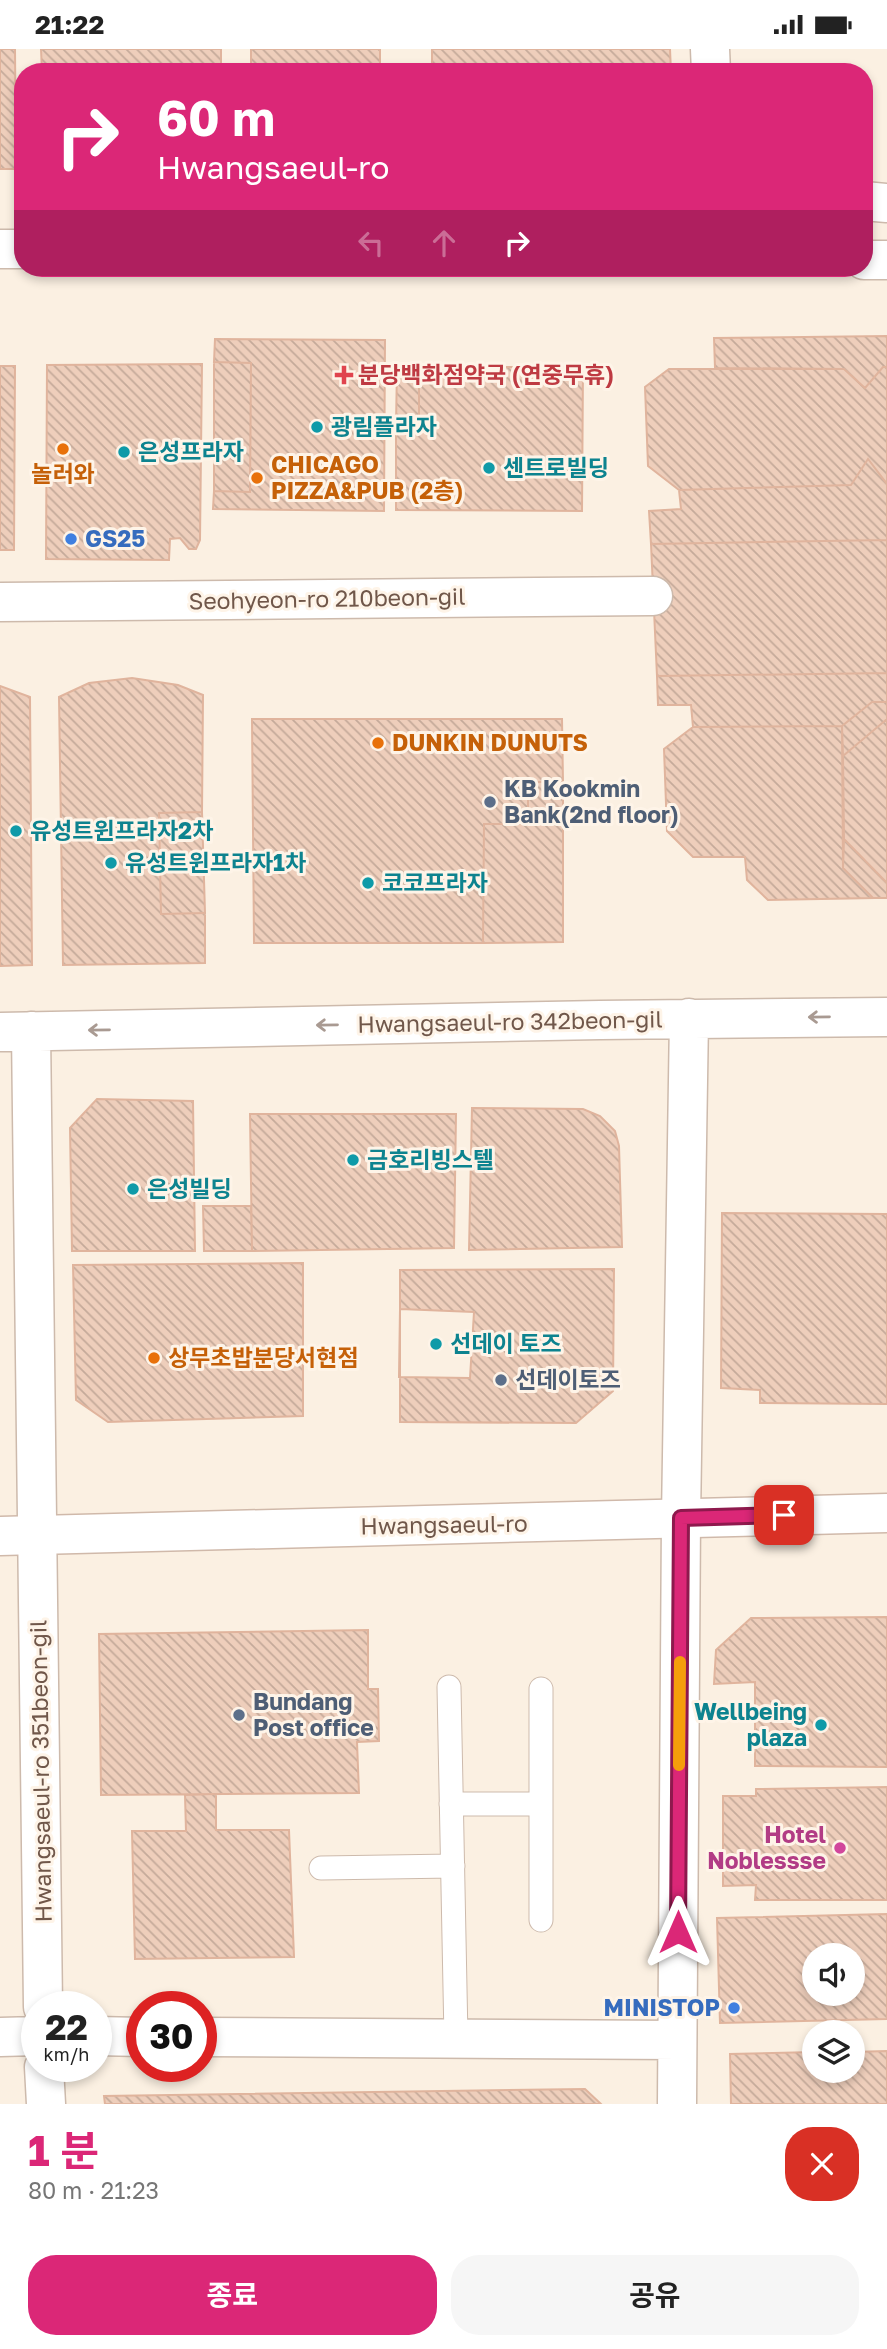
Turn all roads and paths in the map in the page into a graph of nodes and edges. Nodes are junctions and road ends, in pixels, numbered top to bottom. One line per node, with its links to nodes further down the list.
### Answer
1 (653, 596): 2 (street, Seohyeon-ro 210beon-gil)
2 (0, 602)
3 (887, 1017): 4 (street, one-way to 4)
4 (689, 1018): 5 (street, Hwangsaeul-ro 342beon-gil, one-way to 5); 7 (street, Hwangsaeul-ro 342beon-gil)
5 (16, 1032): 8 (street, Hwangsaeul-ro 351beon-gil)
6 (887, 1513): 7 (street, Hwangsaeul-ro)
7 (681, 1518): 8 (street, Hwangsaeul-ro); 22 (street, Hwangsaeul-ro 342beon-gil)
8 (39, 1535): 9 (street, Hwangsaeul-ro); 17 (street, Hwangsaeul-ro 351beon-gil)
9 (0, 1536)
10 (449, 1687): 12 (lane)
11 (541, 1689): 13 (lane)
12 (451, 1804): 13 (lane); 14 (lane)
13 (540, 1804): 16 (lane)
14 (453, 1866): 15 (lane); 21 (lane)
15 (321, 1868)
16 (541, 1920)
17 (43, 1991)
18 (21, 2036): 19 (street)
19 (0, 2037)
20 (217, 2037): 21 (street)
21 (456, 2038): 22 (street)
22 (677, 2040): 25 (street, Hwangsaeul-ro 342beon-gil)
23 (45, 2082): 24 (street)
24 (46, 2104)
25 (677, 2104)

